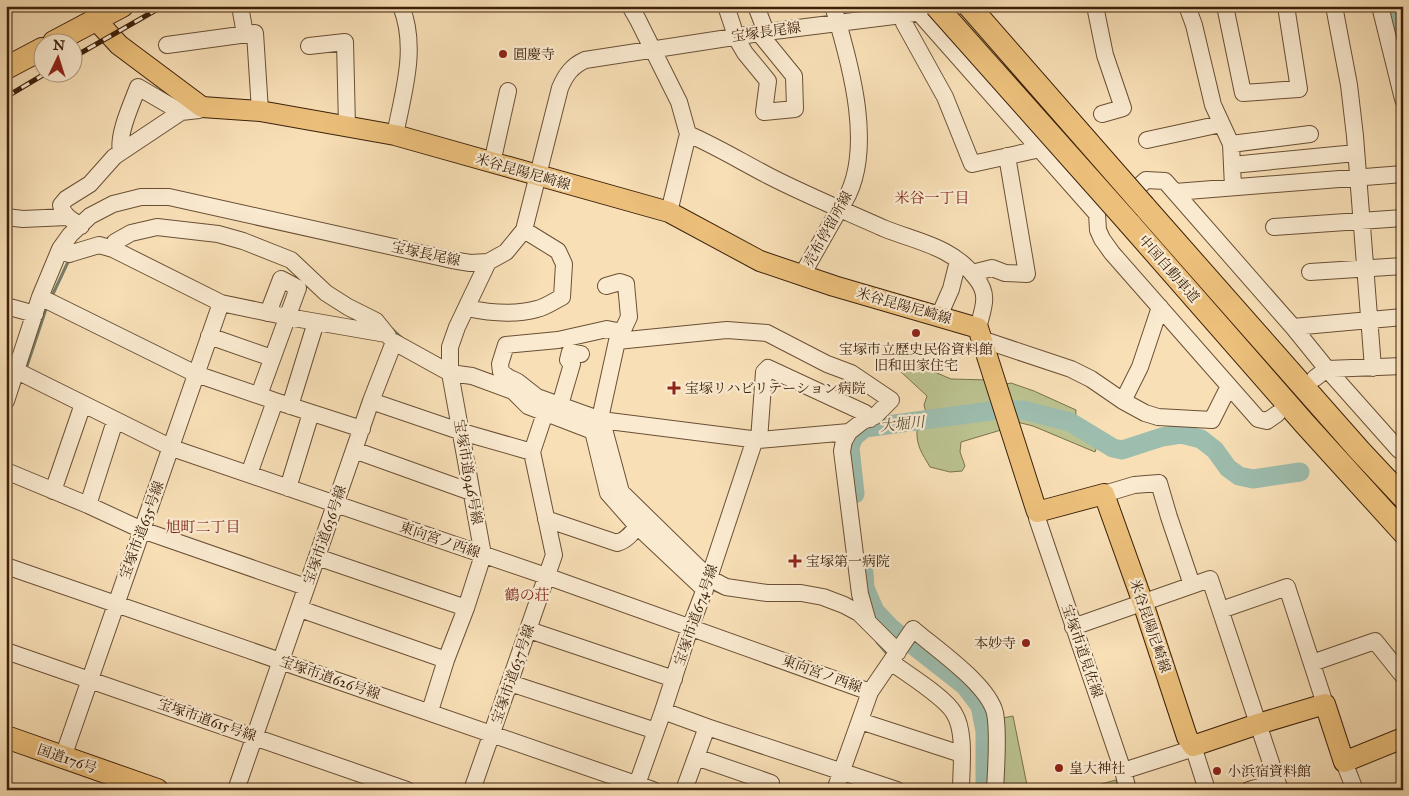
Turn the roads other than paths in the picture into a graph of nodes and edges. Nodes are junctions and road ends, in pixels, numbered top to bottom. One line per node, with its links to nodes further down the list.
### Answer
1 (122, 6): 17 (highway)
2 (240, 6): 21 (street)
3 (400, 6): 38 (street)
4 (630, 6): 25 (street)
5 (726, 6): 22 (street)
6 (756, 6): 20 (street)
7 (833, 6): 18 (street, 売布停留所線)
8 (957, 6): 16 (street, 宝塚長尾線)
9 (969, 6): 119 (highway, 中国自動車道, bridge)
10 (1095, 6): 33 (street)
11 (1187, 6): 34 (street)
12 (1225, 6): 13 (street)
13 (1286, 6)
14 (1334, 6): 43 (street)
15 (1380, 6): 29 (street)
16 (917, 10): 18 (street, 宝塚長尾線); 41 (street); 44 (street); 110 (highway, 中国自動車道, bridge)
17 (96, 20): 19 (highway); 30 (main road)
18 (838, 22): 20 (street, 宝塚長尾線); 52 (street, 売布停留所線)
19 (73, 32)
20 (763, 32): 22 (street, 宝塚長尾線); 22 (street)
21 (245, 34): 23 (street); 31 (street)
22 (735, 36): 25 (street, 宝塚長尾線)
23 (167, 45)
24 (309, 46): 35 (street)
25 (652, 48): 36 (street); 48 (street, 宝塚長尾線)
26 (32, 53): 27 (highway)
27 (9, 63)
28 (508, 91): 45 (street)
29 (1402, 96)
30 (202, 107): 31 (main road, 米谷昆陽尼崎線); 32 (street)
31 (260, 111): 35 (main road, 米谷昆陽尼崎線)
32 (181, 112): 42 (street); 42 (street)
33 (1102, 114)
34 (1221, 124): 39 (street); 40 (street)
35 (347, 126): 38 (main road, 米谷昆陽尼崎線)
36 (688, 134): 52 (street); 53 (street)
37 (1310, 134): 40 (street)
38 (395, 135): 45 (main road, 米谷昆陽尼崎線)
39 (1147, 140)
40 (1231, 144): 46 (street)
41 (1040, 150): 44 (street); 58 (street)
42 (122, 152): 55 (street)
43 (1356, 153): 46 (street); 49 (street)
44 (1007, 156): 69 (street)
45 (492, 163): 48 (main road, 米谷昆陽尼崎線)
46 (1232, 165): 50 (street)
47 (1403, 174): 49 (street)
48 (537, 176): 53 (main road, 米谷昆陽尼崎線); 61 (street, 宝塚長尾線)
49 (1358, 177): 50 (street); 57 (street)
50 (1233, 187): 51 (street)
51 (1175, 192): 58 (street); 84 (street)
52 (840, 208): 64 (street); 70 (street, 売布停留所線)
53 (669, 212): 70 (main road, 米谷昆陽尼崎線)
54 (6, 217): 55 (street)
55 (66, 217): 59 (street)
56 (1403, 218): 57 (street)
57 (1361, 221): 60 (street); 67 (street)
58 (1099, 222): 76 (street)
59 (80, 226): 63 (street, 宝塚長尾線); 65 (street, 宝塚長尾線)
60 (1274, 227)
61 (524, 230): 65 (street, 宝塚長尾線); 75 (street)
62 (113, 248): 63 (street); 73 (street); 88 (street)
63 (60, 250): 72 (street, 宝塚長尾線)
64 (958, 261): 69 (street); 79 (street)
65 (488, 262): 75 (street, 宝塚市道946号線)
66 (1403, 266): 67 (street)
67 (1364, 268): 68 (street); 82 (street)
68 (1310, 272)
69 (972, 273): 85 (street)
70 (802, 275): 79 (main road, 米谷昆陽尼崎線)
71 (606, 286): 87 (street)
72 (40, 297): 78 (street, 宝塚長尾線); 95 (street)
73 (221, 303): 77 (street); 86 (street, 宝塚市道635号線)
74 (6, 306): 78 (street)
75 (468, 308): 93 (street, 宝塚市道946号線)
76 (1160, 308): 98 (street); 101 (street)
77 (268, 313): 80 (street); 80 (street)
78 (35, 314): 91 (street, 宝塚長尾線)
79 (939, 316): 85 (main road, 米谷昆陽尼崎線)
80 (288, 317): 83 (street); 90 (street)
81 (1403, 317): 82 (street)
82 (1368, 320): 84 (street); 94 (street)
83 (316, 322): 88 (street); 99 (street)
84 (1294, 327): 96 (street)
85 (979, 333): 101 (street); 131 (main road)
86 (209, 336): 90 (street); 95 (street, 宝塚市道635号線)
87 (620, 337): 97 (street); 108 (street); 111 (street)
88 (390, 338): 93 (street); 100 (street, 宝塚市道636号線)
89 (581, 354): 104 (street)
90 (272, 358): 99 (street)
91 (15, 364): 102 (street, 宝塚長尾線); 103 (street, 東向宮ノ西線)
92 (1403, 366): 94 (street)
93 (450, 367): 97 (street); 113 (street, 宝塚市道946号線)
94 (1373, 368): 96 (street)
95 (196, 374): 99 (street); 117 (street, 宝塚市道635号線)
96 (1321, 374): 116 (street)
97 (506, 382): 104 (street); 106 (street)
98 (1229, 386): 101 (street); 107 (street)
99 (274, 400): 105 (street); 122 (street)
100 (371, 401): 112 (street, 宝塚市道636号線); 113 (street)
101 (1123, 401)
102 (6, 402)
103 (83, 404): 109 (street, 東向宮ノ西線); 125 (street)
104 (560, 405): 111 (street)
105 (311, 413): 112 (street); 123 (street)
106 (545, 413): 111 (street); 120 (street)
107 (1277, 414)
108 (870, 419): 114 (street); 115 (street, 宝塚市道674号線)
109 (115, 421): 117 (street, 東向宮ノ西線); 129 (street)
110 (1305, 424): 135 (highway, 中国自動車道); 136 (highway)
111 (597, 426): 115 (street); 133 (street)
112 (362, 429): 118 (street, 宝塚市道636号線)
113 (462, 432): 120 (street); 126 (street, 宝塚市道946号線)
114 (849, 432): 115 (street); 149 (street)
115 (757, 439): 141 (street, 宝塚市道674号線)
116 (1403, 446)
117 (172, 448): 122 (street, 東向宮ノ西線); 134 (street, 宝塚市道635号線)
118 (354, 450): 126 (street); 130 (street, 宝塚市道636号線)
119 (1360, 451): 124 (highway); 128 (highway, 中国自動車道)
120 (532, 452): 132 (street, 宝塚市道637号線)
121 (6, 472): 125 (street)
122 (249, 474): 123 (street, 東向宮ノ西線)
123 (288, 488): 130 (street, 東向宮ノ西線)
124 (1403, 490)
125 (53, 491): 129 (street)
126 (471, 492): 137 (street, 宝塚市道946号線)
127 (1104, 494): 131 (main road); 142 (street); 144 (main road, 米谷昆陽尼崎線)
128 (1403, 497)
129 (88, 505): 134 (street)
130 (336, 505): 137 (street, 東向宮ノ西線); 138 (street, 宝塚市道636号線)
131 (1037, 512): 150 (street, 宝塚市道見佐線)
132 (546, 518): 133 (street); 140 (street, 宝塚市道637号線)
133 (642, 521): 141 (street)
134 (142, 530): 143 (street); 145 (street, 宝塚市道635号線)
135 (1403, 532)
136 (1403, 544)
137 (483, 555): 140 (street, 東向宮ノ西線); 146 (street, 宝塚市道946号線)
138 (317, 557): 143 (street, 宝塚市道636号線); 146 (street)
139 (6, 566): 145 (street, 宝塚市道626号線)
140 (546, 576): 151 (street, 東向宮ノ西線); 152 (street, 宝塚市道637号線)
141 (707, 584): 149 (street); 151 (street, 宝塚市道674号線)
142 (1192, 585): 144 (street); 148 (street)
143 (306, 587): 147 (street, 宝塚市道636号線)
144 (1143, 603): 150 (street); 174 (main road, 米谷昆陽尼崎線)
145 (115, 605): 156 (street, 宝塚市道626号線); 160 (street, 宝塚市道635号線)
146 (466, 608): 155 (street, 宝塚市道946号線)
147 (300, 609): 155 (street); 156 (street, 宝塚市道636号線)
148 (1221, 610): 157 (street); 167 (street)
149 (868, 622): 153 (street)
150 (1073, 626): 181 (street, 宝塚市道見佐線)
151 (690, 628): 159 (street, 宝塚市道674号線); 162 (street, 東向宮ノ西線)
152 (529, 630): 159 (street); 161 (street, 宝塚市道637号線)
153 (903, 645): 162 (street); 176 (street); 195 (street)
154 (6, 651): 160 (street, 宝塚市道615号線)
155 (446, 660): 165 (street, 宝塚市道946号線)
156 (281, 661): 165 (street, 宝塚市道626号線); 172 (street, 宝塚市道636号線)
157 (1312, 663): 158 (street); 163 (street)
158 (1403, 676)
159 (674, 679): 164 (street, 宝塚市道674号線)
160 (89, 680): 172 (street, 宝塚市道615号線); 177 (street, 宝塚市道635号線)
161 (510, 682): 169 (street); 170 (street, 宝塚市道637号線)
162 (870, 692): 166 (street)
163 (1325, 704): 167 (main road); 179 (main road)
164 (664, 711): 168 (street); 169 (street, 宝塚市道674号線)
165 (430, 712): 170 (street, 宝塚市道626号線)
166 (860, 720): 176 (street); 180 (street)
167 (1258, 724): 174 (main road); 182 (street)
168 (706, 727): 178 (street); 180 (street)
169 (656, 732): 183 (street, 宝塚市道674号線)
170 (492, 734): 183 (street, 宝塚市道626号線); 189 (street, 宝塚市道637号線)
171 (6, 737): 177 (highway, 国道176号)
172 (255, 737): 187 (street, 宝塚市道636号線); 188 (street, 宝塚市道615号線)
173 (1403, 738): 179 (main road)
174 (1193, 746): 181 (street); 197 (street)
175 (6, 750): 185 (highway, 国道176号)
176 (962, 754): 194 (street)
177 (63, 757): 186 (highway, 国道176号)
178 (696, 757): 191 (street); 192 (street)
179 (1344, 762): 199 (street)
180 (842, 771): 184 (street); 193 (street)
181 (1123, 771): 196 (street, 宝塚市道見佐線)
182 (1278, 786): 198 (street)
183 (636, 787): 190 (street, 宝塚市道626号線)
184 (894, 789)
185 (120, 790)
186 (157, 790)
187 (236, 790)
188 (407, 790)
189 (472, 790)
190 (653, 790)
191 (684, 790)
192 (769, 790)
193 (835, 790)
194 (961, 790)
195 (995, 790)
196 (1128, 790)
197 (1207, 790)
198 (1249, 790)
199 (1354, 790)

